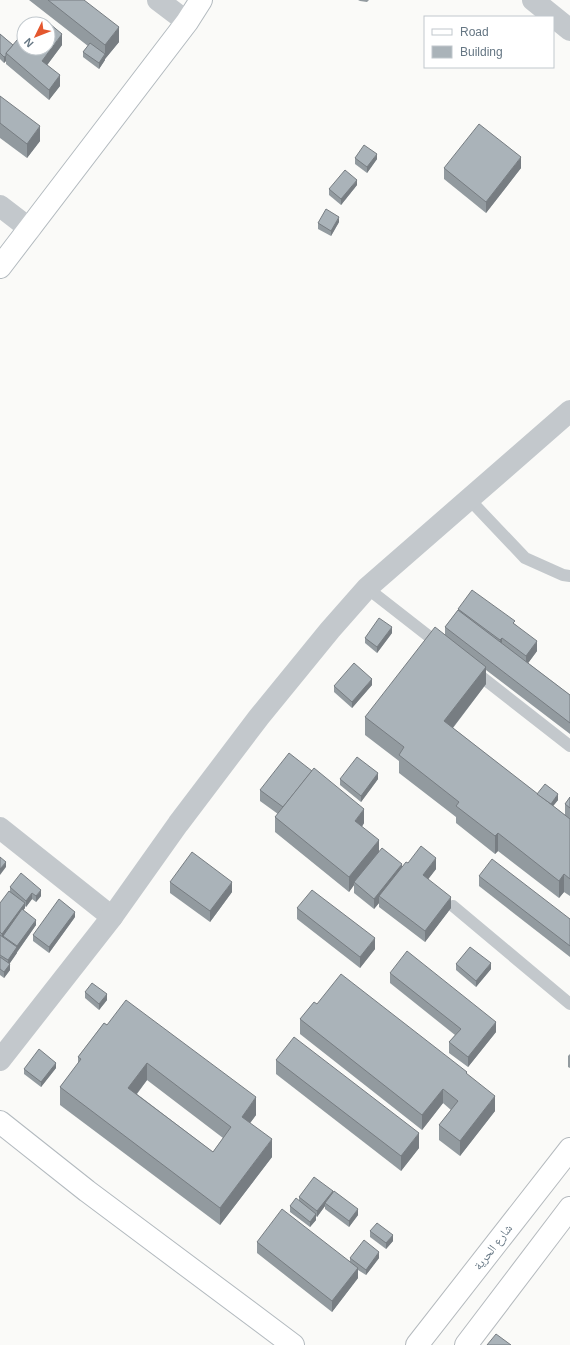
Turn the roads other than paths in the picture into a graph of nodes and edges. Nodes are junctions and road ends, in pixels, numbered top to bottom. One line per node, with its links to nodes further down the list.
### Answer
1 (158, 0): 6 (street)
2 (201, 0): 6 (street)
3 (533, 0): 4 (street)
4 (553, 16)
5 (554, 17): 7 (street)
6 (187, 22): 9 (street)
7 (570, 30)
8 (0, 206): 9 (street)
9 (30, 230): 10 (street)
10 (0, 267)
11 (570, 411): 12 (street)
12 (469, 499): 13 (lane); 14 (street)
13 (570, 576)
14 (367, 588): 15 (lane); 20 (street)
15 (448, 651)
16 (467, 666): 17 (lane)
17 (570, 746)
18 (0, 828): 20 (street)
19 (453, 906): 21 (lane)
20 (112, 916): 22 (street)
21 (570, 1004)
22 (0, 1060)
23 (0, 1122): 26 (street)
24 (570, 1149): 27 (street, شارع الحرية)
25 (570, 1208): 28 (street)
26 (293, 1345)
27 (416, 1345)
28 (466, 1345)

